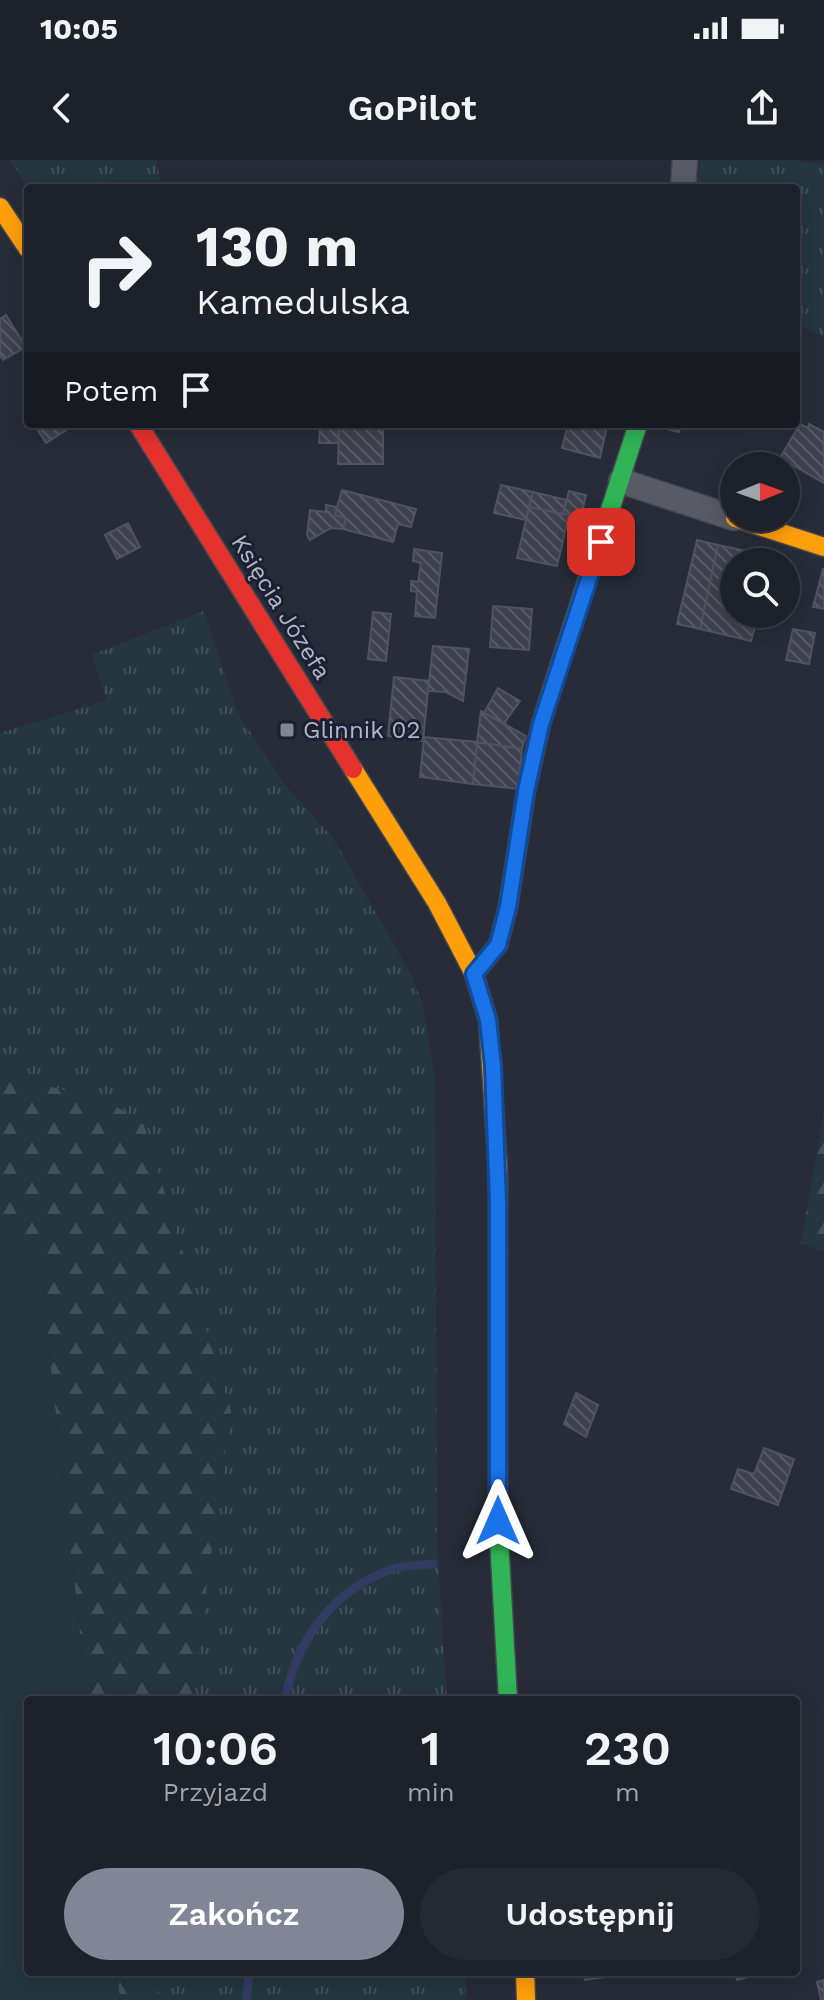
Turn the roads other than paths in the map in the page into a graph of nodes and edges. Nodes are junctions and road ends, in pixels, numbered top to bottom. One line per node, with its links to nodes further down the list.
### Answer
1 (685, 160): 2 (street)
2 (683, 184)
3 (0, 207): 4 (main road)
4 (24, 243)
5 (141, 428): 11 (main road, Księcia Józefa)
6 (637, 428): 7 (main road)
7 (621, 481): 8 (street); 11 (main road)
8 (720, 513)
9 (777, 532): 10 (main road)
10 (824, 547)
11 (474, 974): 12 (main road, Księcia Józefa)
12 (508, 1696)
13 (525, 1976): 14 (main road)
14 (526, 2000)

